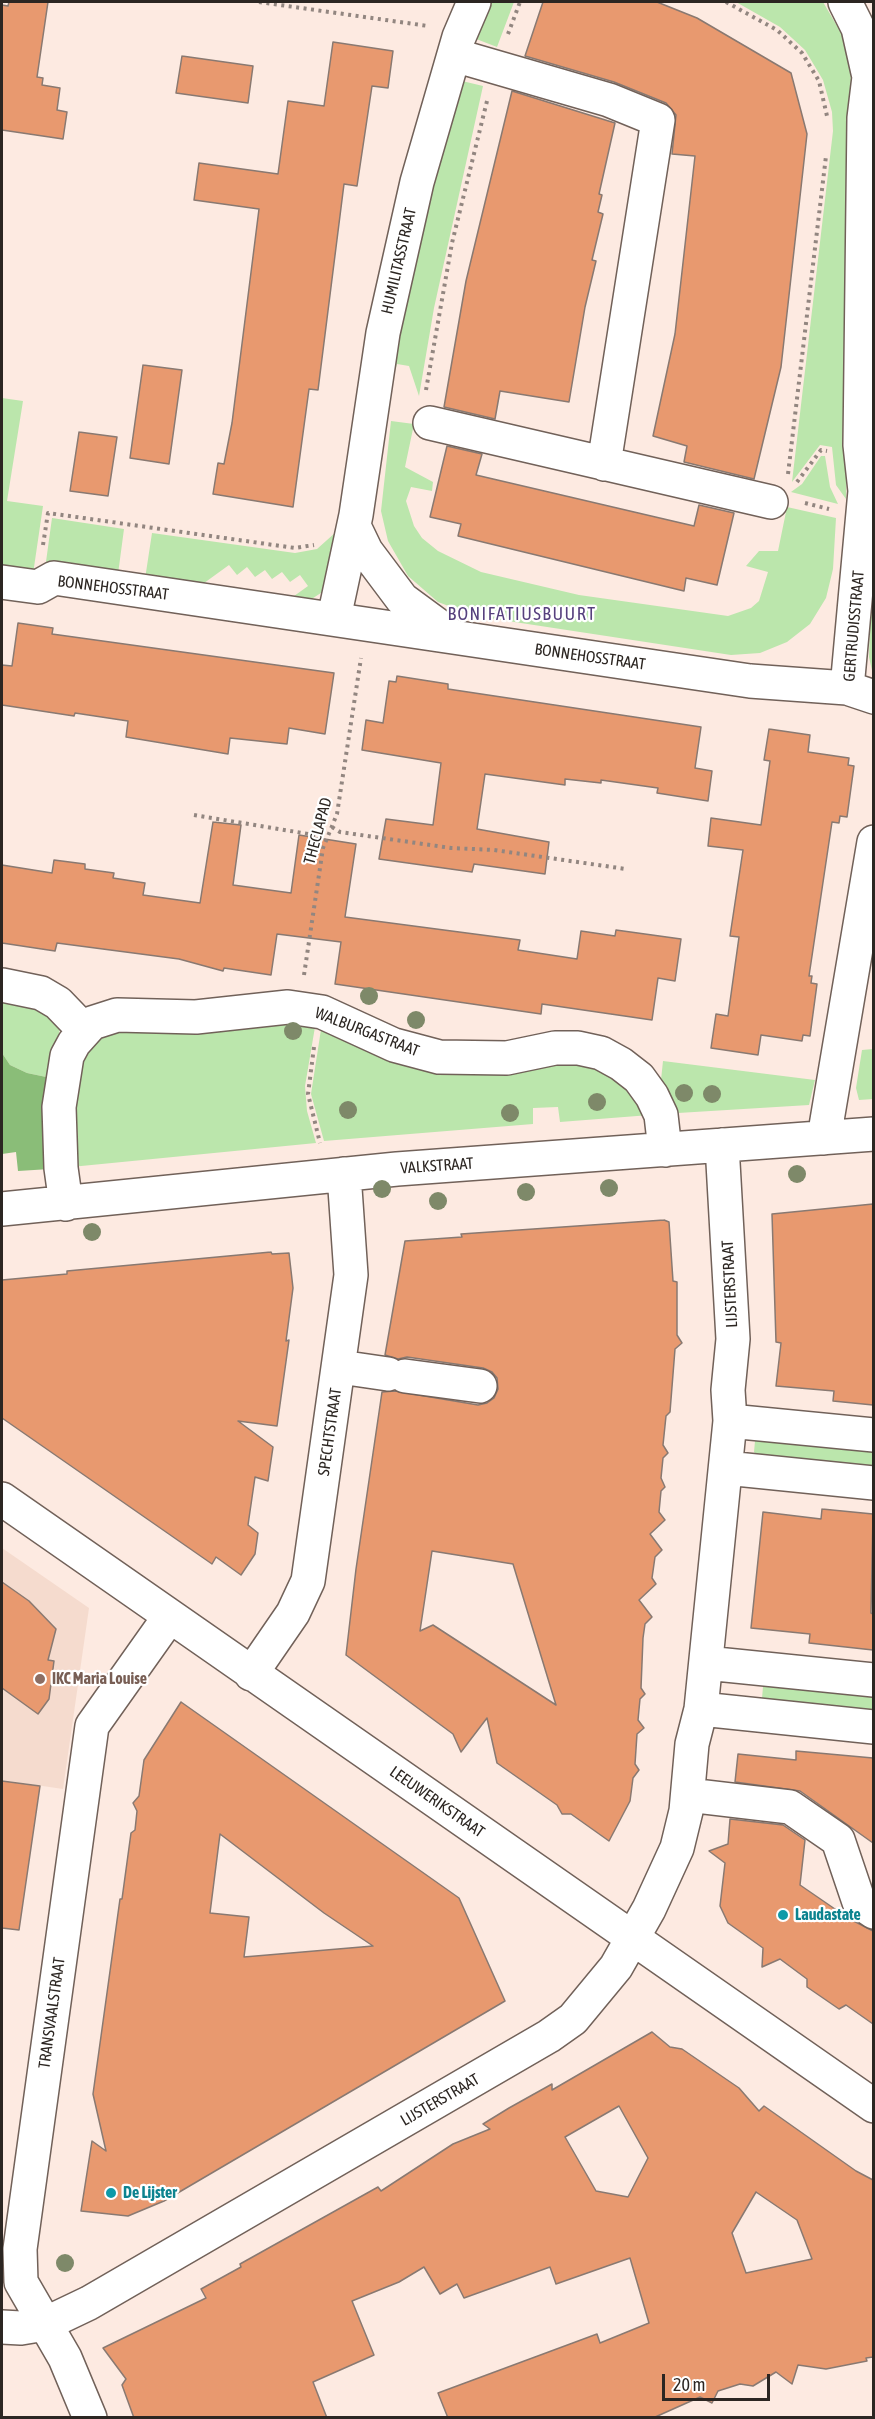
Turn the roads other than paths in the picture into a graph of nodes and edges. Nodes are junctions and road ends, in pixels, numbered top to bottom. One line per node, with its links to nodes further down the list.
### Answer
1 (474, 2): 5 (street, HUMILITASSTRAAT)
2 (845, 2): 6 (street, GERTRUDISSTRAAT)
3 (869, 2): 4 (street)
4 (873, 4)
5 (457, 46): 8 (street); 11 (street, HUMILITASSTRAAT)
6 (871, 77): 10 (street, GERTRUDISSTRAAT)
7 (427, 410): 8 (street)
8 (604, 464): 9 (street)
9 (784, 488)
10 (869, 491): 15 (street, GERTRUDISSTRAAT)
11 (354, 526): 13 (street); 14 (street)
12 (2, 582): 13 (street, BONNEHOSSTRAAT)
13 (334, 618): 14 (street, BONNEHOSSTRAAT)
14 (454, 637): 15 (street, BONNEHOSSTRAAT)
15 (860, 693)
16 (873, 842): 20 (street)
17 (2, 985): 18 (street)
18 (84, 1030): 22 (street, WALBURGASTRAAT); 24 (street, WALBURGASTRAAT)
19 (873, 1134): 20 (street, VALKSTRAAT)
20 (825, 1138): 21 (street, VALKSTRAAT)
21 (722, 1145): 22 (street, VALKSTRAAT); 28 (street, LIJSTERSTRAAT)
22 (665, 1150): 23 (street, VALKSTRAAT)
23 (344, 1174): 24 (street, VALKSTRAAT); 26 (street, SPECHTSTRAAT)
24 (66, 1204): 25 (street, VALKSTRAAT)
25 (2, 1209)
26 (340, 1367): 27 (street); 35 (street, SPECHTSTRAAT)
27 (480, 1386)
28 (730, 1421): 29 (street); 30 (street, LIJSTERSTRAAT)
29 (873, 1436)
30 (726, 1468): 31 (street); 34 (street, LIJSTERSTRAAT)
31 (873, 1483)
32 (2, 1499): 33 (street, LEEUWERIKSTRAAT)
33 (170, 1616): 35 (street, LEEUWERIKSTRAAT); 43 (street, TRANSVAALSTRAAT)
34 (706, 1663): 36 (street); 37 (street, LIJSTERSTRAAT)
35 (251, 1674): 41 (street, LEEUWERIKSTRAAT)
36 (873, 1680)
37 (701, 1709): 38 (street); 39 (street, LIJSTERSTRAAT)
38 (873, 1727)
39 (688, 1795): 40 (street); 41 (street, LIJSTERSTRAAT)
40 (873, 1912)
41 (633, 1938): 42 (street, LEEUWERIKSTRAAT); 43 (street, LIJSTERSTRAAT)
42 (873, 2106)
43 (45, 2324): 44 (street, LIJSTERSTRAAT); 45 (street, TRANSVAALSTRAAT)
44 (2, 2327)
45 (90, 2418)

